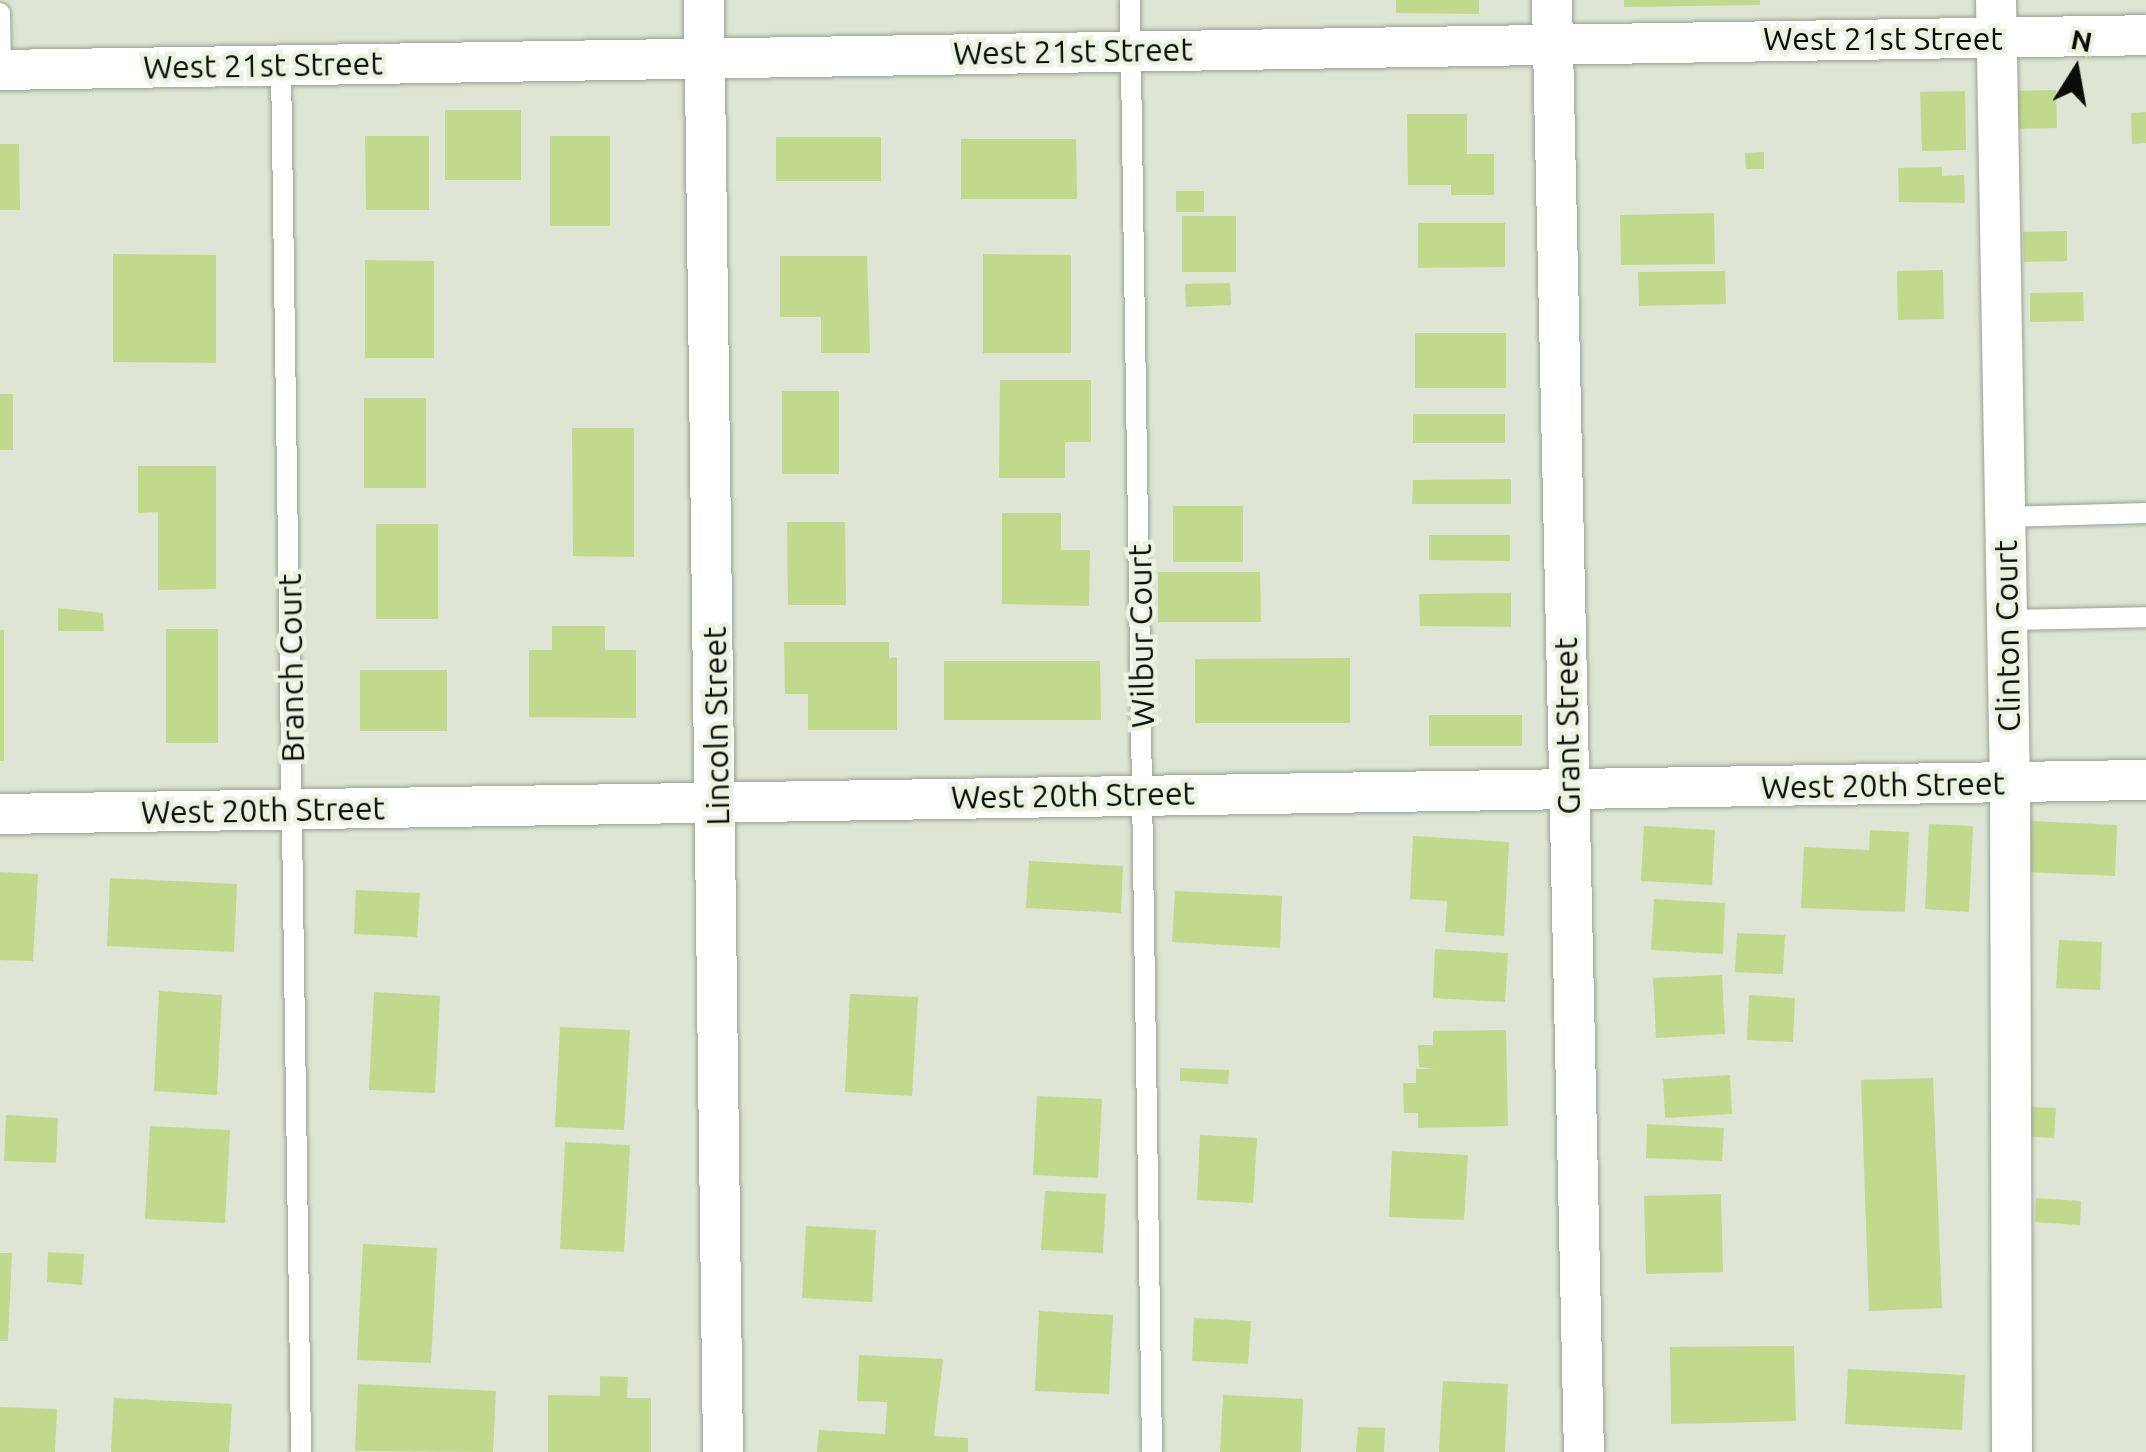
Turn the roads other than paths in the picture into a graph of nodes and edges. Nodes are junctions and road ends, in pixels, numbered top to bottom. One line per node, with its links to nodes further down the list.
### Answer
1 (704, 0): 9 (street, Lincoln Street)
2 (1130, 0): 8 (lane, Wilbur Court)
3 (1552, 0): 7 (street, Grant Street)
4 (0, 12): 11 (lane)
5 (1996, 19): 6 (street, West 21st Street); 7 (street, West 21st Street); 13 (street, Clinton Court)
6 (2146, 35)
7 (1553, 40): 8 (street, West 21st Street); 18 (street, Grant Street)
8 (1131, 51): 9 (street, West 21st Street); 19 (lane, Wilbur Court)
9 (705, 58): 10 (street, West 21st Street); 20 (street, Lincoln Street)
10 (280, 65): 11 (street, West 21st Street); 21 (lane, Branch Court)
11 (0, 70)
12 (2146, 513): 13 (lane)
13 (2005, 518): 15 (street, Clinton Court)
14 (2146, 617): 15 (lane)
15 (2007, 620): 17 (street, Clinton Court)
16 (2146, 780): 17 (street, West 20th Street)
17 (2010, 782): 18 (street, West 20th Street); 27 (street, Clinton Court)
18 (1569, 791): 19 (street, West 20th Street); 26 (street, Grant Street)
19 (1143, 793): 20 (street, West 20th Street); 25 (lane, Wilbur Court)
20 (718, 803): 21 (street, West 20th Street); 24 (street, Lincoln Street)
21 (293, 810): 22 (street, West 20th Street); 23 (lane, Branch Court)
22 (0, 814)
23 (301, 1452)
24 (723, 1452)
25 (1152, 1452)
26 (1584, 1452)
27 (2012, 1452)

